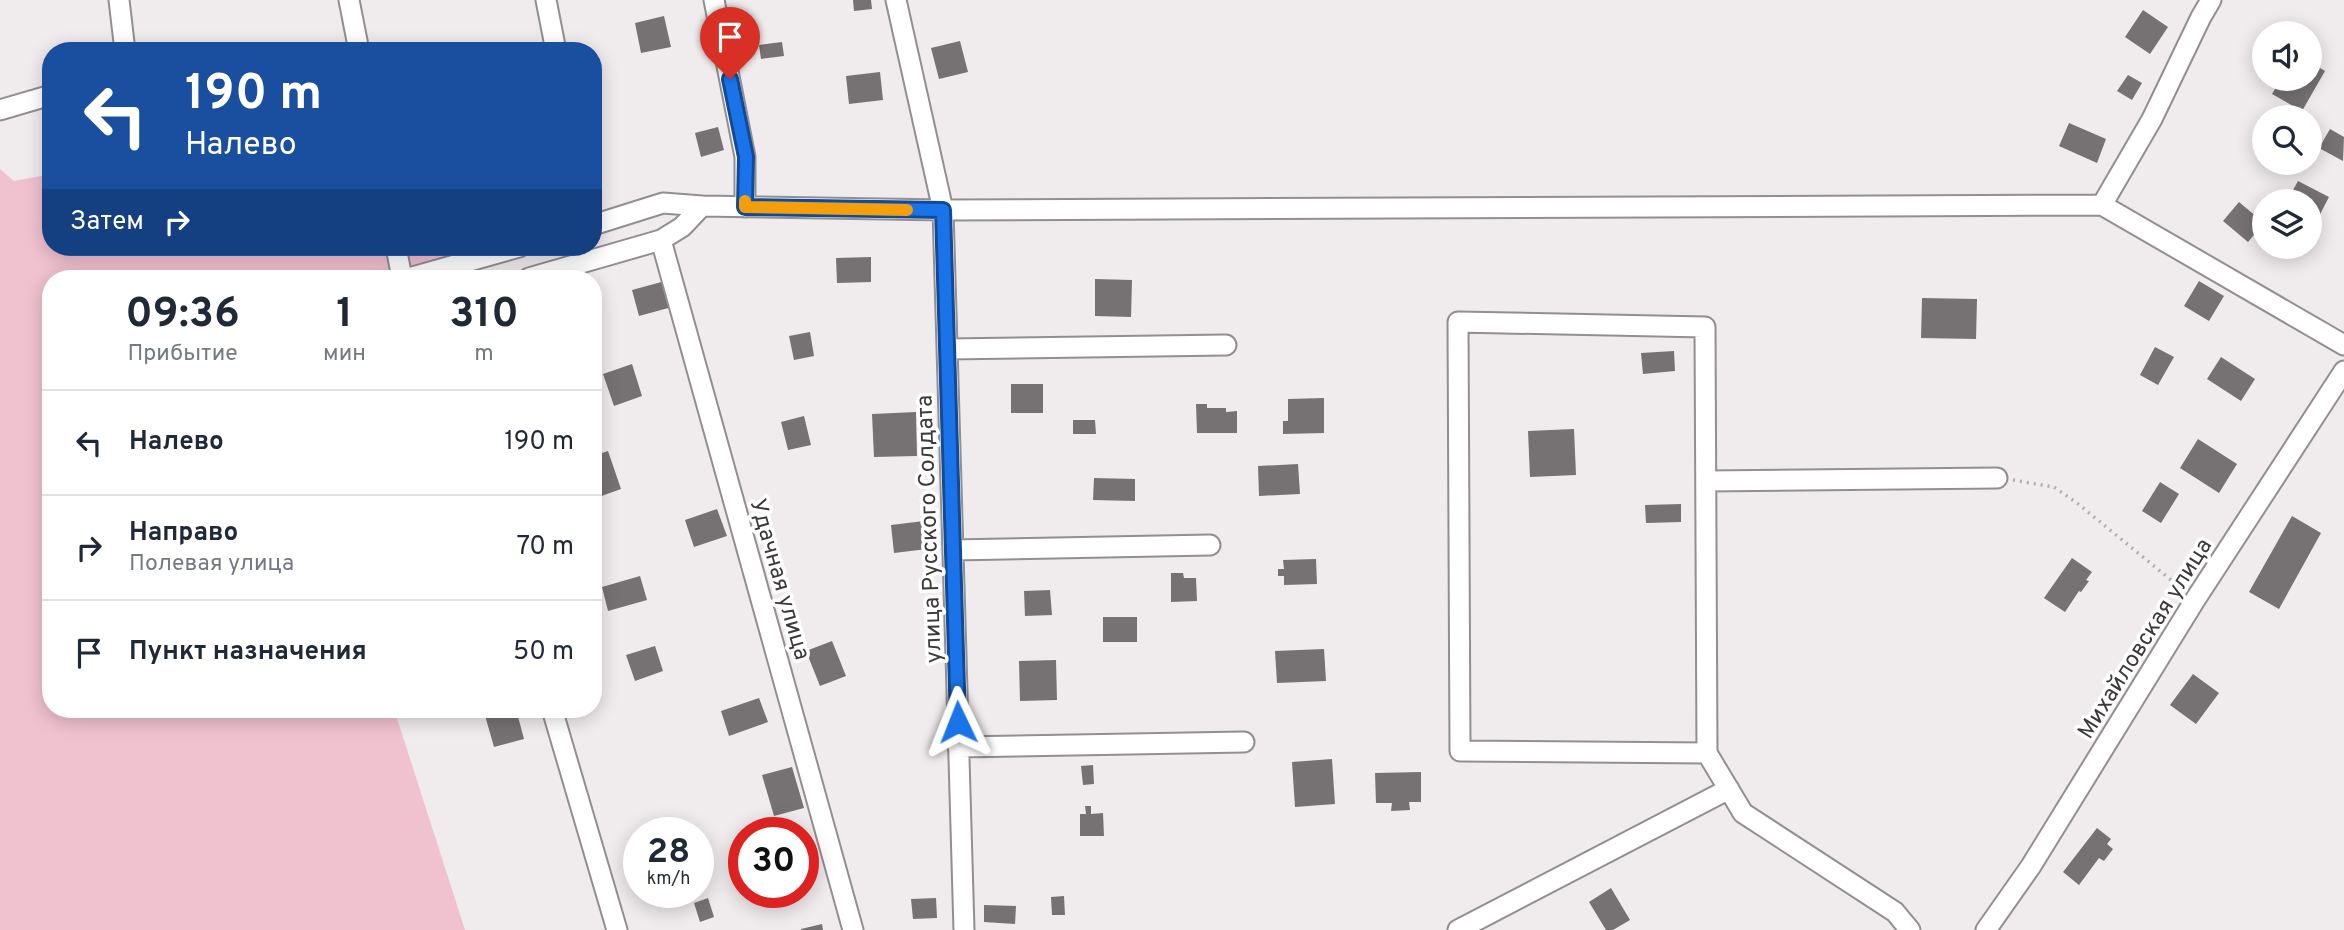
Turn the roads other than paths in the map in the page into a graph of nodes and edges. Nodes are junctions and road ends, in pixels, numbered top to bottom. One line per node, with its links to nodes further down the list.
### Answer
1 (119, 0): 7 (street)
2 (349, 0): 8 (street)
3 (546, 0): 9 (street)
4 (714, 0): 14 (street)
5 (896, 0): 15 (street, улица Русского Солдата)
6 (2211, 0): 12 (street)
7 (124, 42)
8 (357, 42)
9 (554, 42)
10 (42, 98): 11 (street)
11 (0, 110)
12 (2102, 205): 15 (street); 22 (street)
13 (702, 206): 14 (street); 16 (street); 17 (street)
14 (745, 207): 15 (street)
15 (943, 210): 23 (street, улица Русского Солдата)
16 (602, 222)
17 (661, 240): 20 (street); 35 (street, Удачная улица)
18 (487, 256): 19 (street)
19 (437, 270)
20 (557, 270)
21 (1226, 345): 23 (street)
22 (2344, 345)
23 (947, 349): 28 (street, улица Русского Солдата)
24 (2344, 371): 39 (street, Михайловская улица)
25 (1997, 478): 26 (street)
26 (1706, 481): 32 (street); 32 (street)
27 (1210, 545): 28 (street)
28 (953, 550): 31 (street, улица Русского Солдата)
29 (555, 718): 34 (street)
30 (1244, 742): 31 (street)
31 (958, 747): 36 (street, улица Русского Солдата)
32 (1707, 753): 33 (street)
33 (1729, 789): 37 (street); 38 (street)
34 (617, 930)
35 (853, 930)
36 (964, 930)
37 (1458, 930)
38 (1910, 930)
39 (1986, 930)

